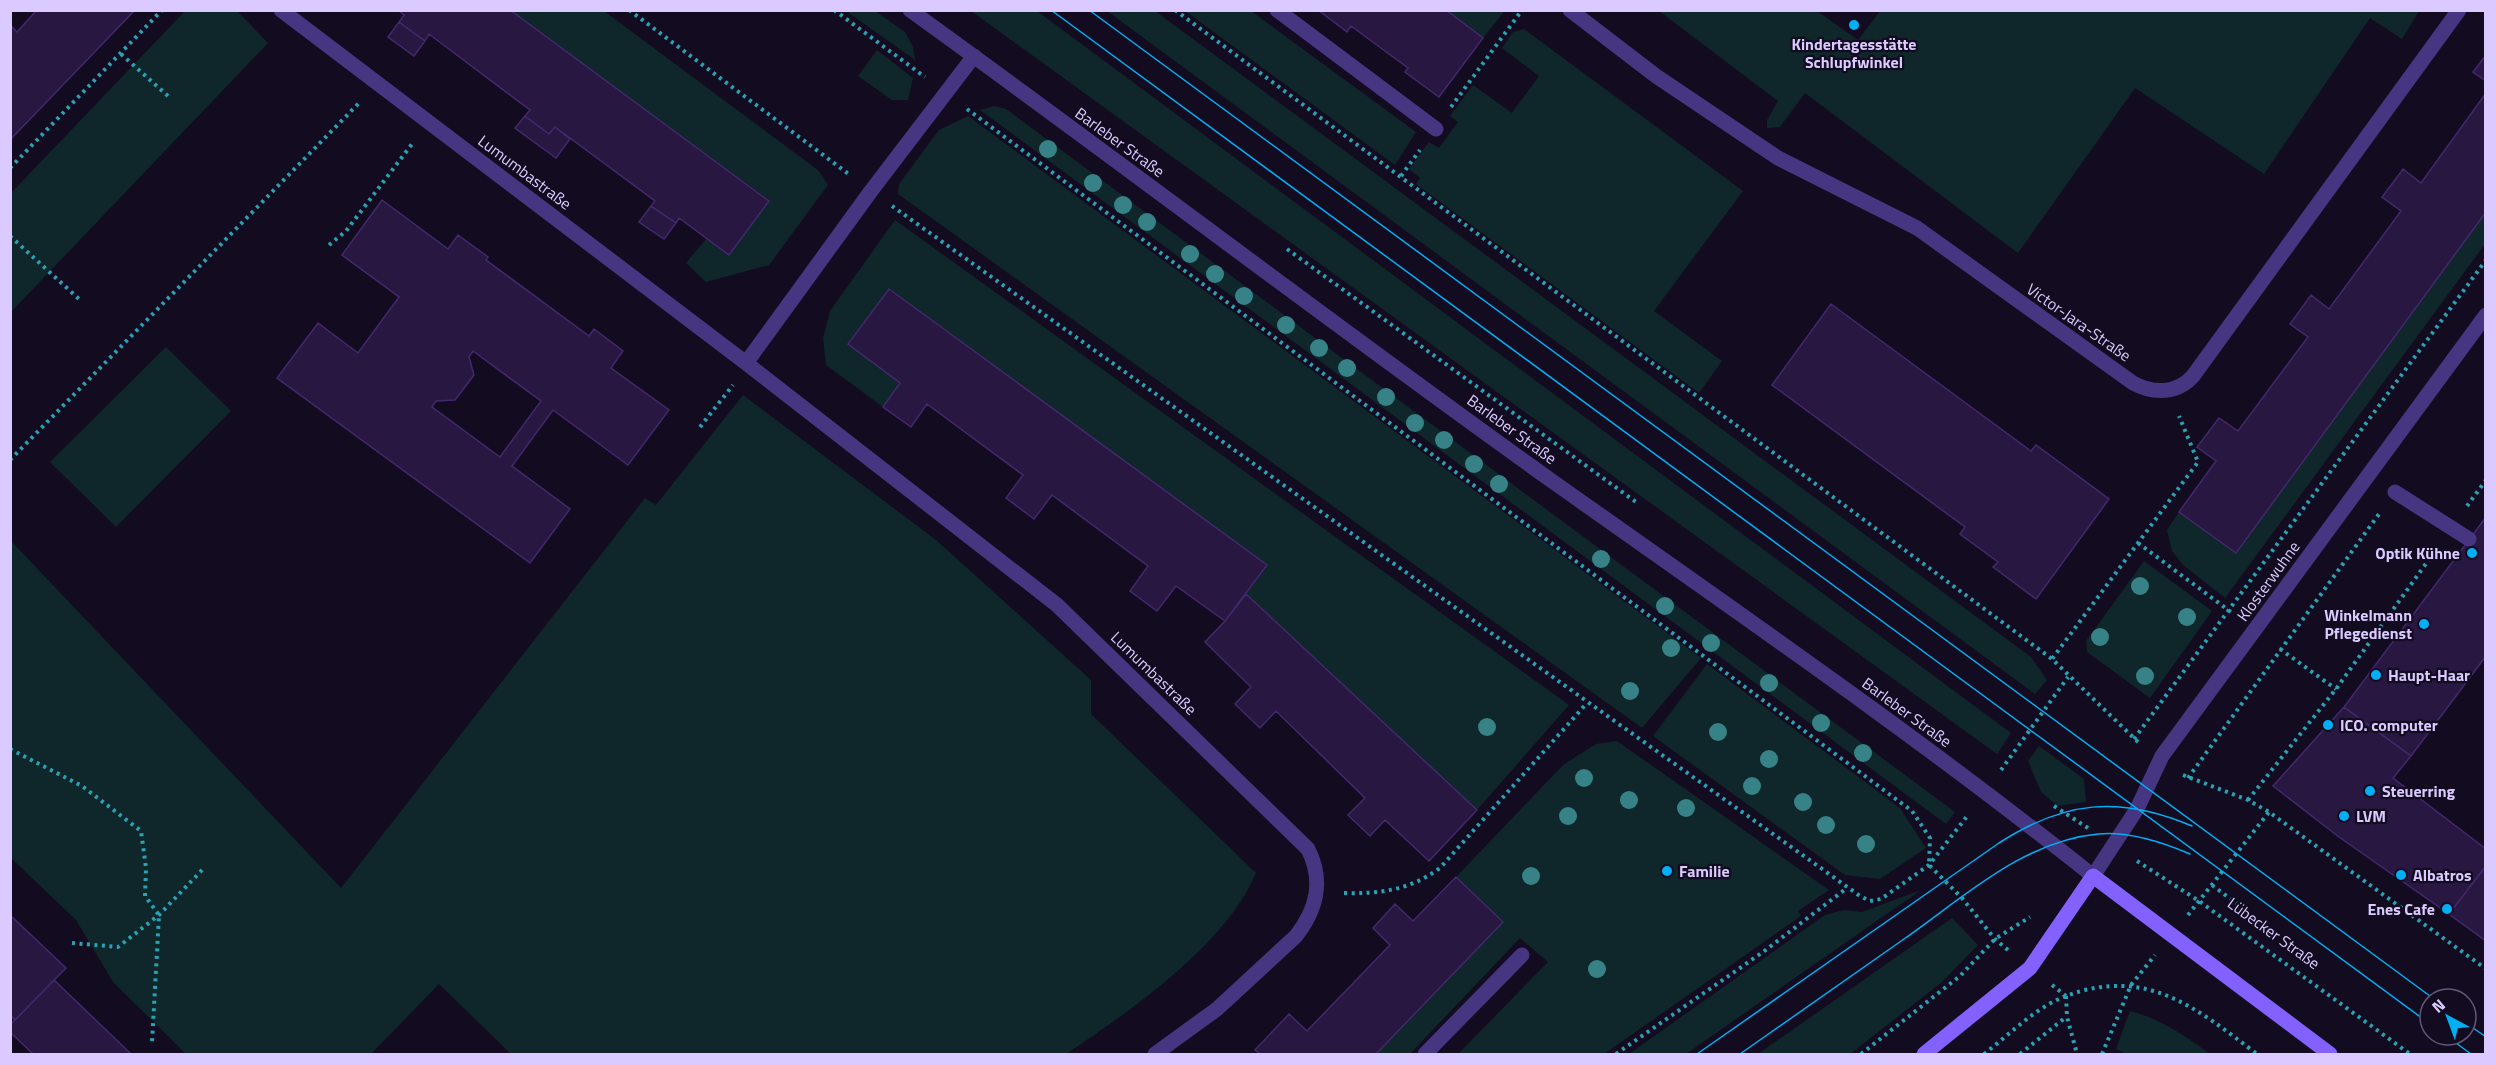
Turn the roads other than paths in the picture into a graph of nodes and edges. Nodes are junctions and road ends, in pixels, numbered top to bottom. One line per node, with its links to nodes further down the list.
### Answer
1 (281, 10): 9 (street, Lumumbastraße)
2 (910, 10): 6 (street, Barleber Straße)
3 (1278, 10): 7 (street)
4 (1570, 10): 5 (street, Victor-Jara-Straße)
5 (2459, 10)
6 (974, 56): 9 (street); 12 (street, Barleber Straße)
7 (1436, 129)
8 (2486, 315): 12 (street, Klosterwuhne)
9 (746, 363): 14 (street, Lumumbastraße)
10 (2395, 492): 11 (street)
11 (2469, 539)
12 (2093, 876): 16 (main road); 17 (main road)
13 (1521, 955): 15 (street)
14 (1155, 1054)
15 (1425, 1054)
16 (1923, 1054)
17 (2330, 1054)

